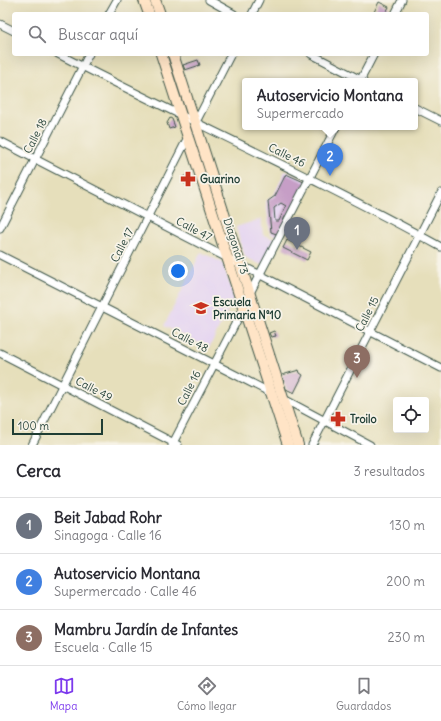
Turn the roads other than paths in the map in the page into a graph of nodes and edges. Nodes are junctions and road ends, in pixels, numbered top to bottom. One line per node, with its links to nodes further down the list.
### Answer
1 (117, 0): 7 (street)
2 (144, 0): 8 (main road)
3 (155, 0): 9 (main road)
4 (209, 0): 10 (street)
5 (259, 0): 11 (street)
6 (402, 0): 12 (street)
7 (110, 12)
8 (147, 12)
9 (159, 12)
10 (230, 12)
11 (253, 12)
12 (396, 12)
13 (0, 24): 14 (street)
14 (12, 30)
15 (62, 56): 22 (street, Calle 46)
16 (88, 56): 22 (street, Calle 18)
17 (162, 56): 26 (main road, Diagonal 73)
18 (174, 56): 28 (main road, Diagonal 73)
19 (230, 56): 28 (street, Calle 17)
20 (315, 56): 23 (street)
21 (373, 56): 24 (street)
22 (82, 67): 26 (street, Calle 46); 32 (street, Calle 18)
23 (355, 78)
24 (362, 78)
25 (418, 110): 27 (street)
26 (181, 116): 28 (street, Calle 46); 30 (main road, Diagonal 73)
27 (441, 121)
28 (195, 123): 30 (street, Calle 17); 33 (street, Calle 46); 41 (main road, Diagonal 73)
29 (334, 130): 33 (street, Calle 16)
30 (188, 138): 35 (street, Calle 17); 40 (main road, Diagonal 73)
31 (0, 141): 32 (street, Calle 47)
32 (35, 159): 35 (street, Calle 47); 36 (street, Calle 18)
33 (310, 178): 37 (street, Calle 46); 42 (street, Calle 16)
34 (441, 193): 37 (street, Calle 15)
35 (148, 217): 40 (street, Calle 47); 44 (street, Calle 17)
36 (0, 228)
37 (420, 235): 38 (street, Calle 46); 46 (street, Calle 15)
38 (441, 247)
39 (0, 255): 44 (street, Calle 48)
40 (228, 259): 41 (street, Calle 47); 45 (main road, Diagonal 73)
41 (241, 266): 42 (street, Calle 47); 43 (main road, Diagonal 73)
42 (259, 276): 43 (street, Calle 16); 46 (street, Calle 47)
43 (250, 294): 45 (street, Calle 16); 52 (main road, Diagonal 73)
44 (102, 307): 48 (street, Calle 48); 50 (street, Calle 17)
45 (243, 308): 48 (street, Calle 16); 51 (main road, Diagonal 73)
46 (370, 332): 49 (street, Calle 47); 53 (street, Calle 15)
47 (0, 353): 50 (street, Calle 49)
48 (214, 364): 51 (street, Calle 48); 54 (street, Calle 16)
49 (441, 368)
50 (62, 385): 54 (street, Calle 49); 55 (street, Calle 17)
51 (271, 393): 52 (street, Calle 48); 56 (main road, Diagonal 73)
52 (284, 399): 53 (street, Calle 48); 57 (main road, Diagonal 73)
53 (325, 422): 58 (street, Calle 15); 59 (street, Calle 48)
54 (174, 444)
55 (32, 445)
56 (288, 445)
57 (298, 445)
58 (312, 445)
59 (370, 445)

